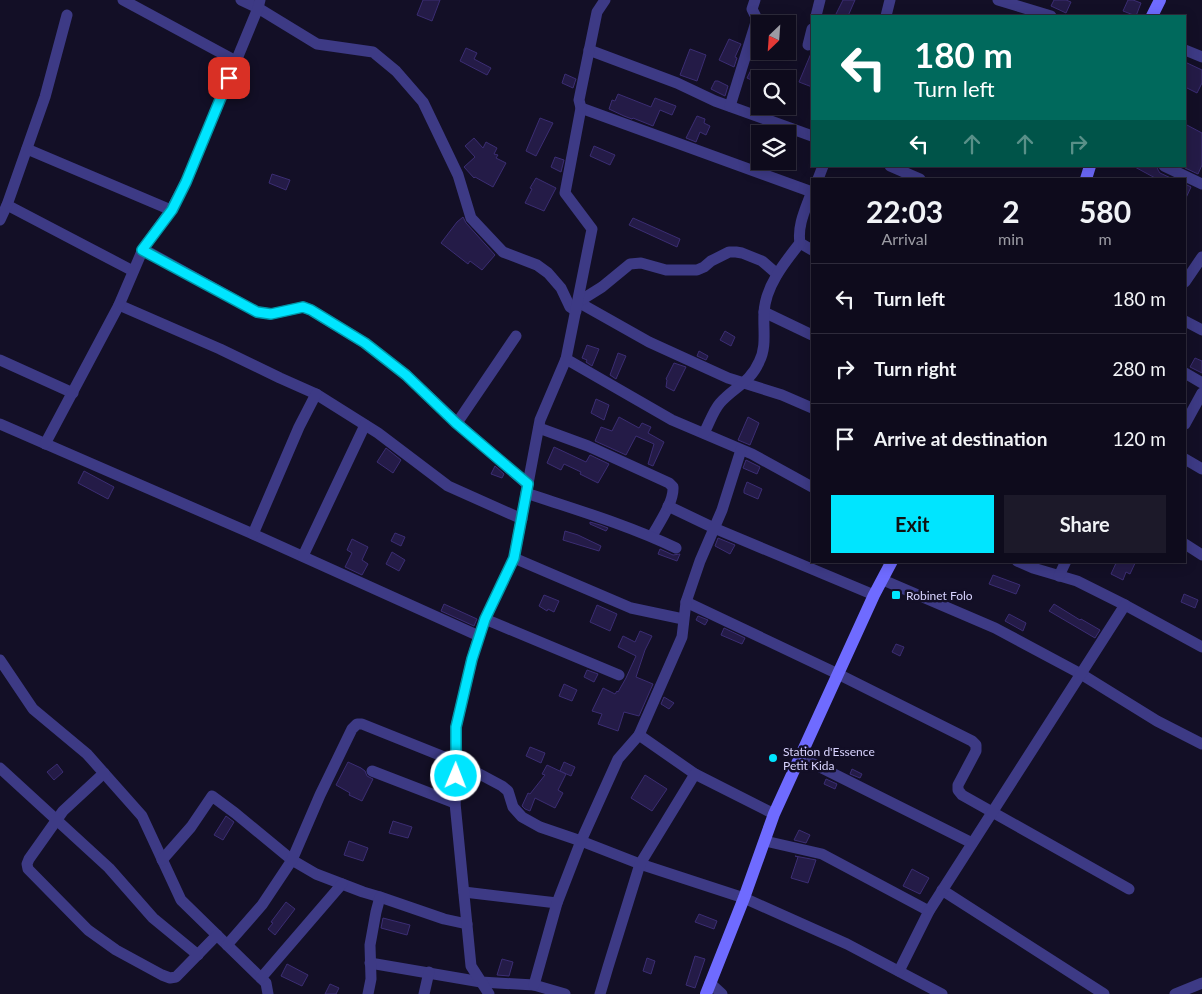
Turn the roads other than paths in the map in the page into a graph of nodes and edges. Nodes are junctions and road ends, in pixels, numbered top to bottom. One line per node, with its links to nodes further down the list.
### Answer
1 (123, 0): 20 (street)
2 (241, 0): 9 (street)
3 (605, 0): 17 (street)
4 (755, 0): 21 (street)
5 (820, 0): 11 (street)
6 (890, 0): 12 (street)
7 (998, 0): 13 (street)
8 (1160, 0): 14 (street)
9 (259, 4): 20 (street); 42 (street)
10 (67, 15): 24 (street)
11 (816, 15)
12 (886, 15)
13 (1048, 15)
14 (1152, 15)
15 (811, 33): 16 (street)
16 (808, 45)
17 (589, 50): 21 (street); 22 (street)
18 (1186, 50): 19 (street)
19 (1202, 57)
20 (236, 61): 32 (street)
21 (730, 106): 23 (street)
22 (581, 108): 29 (street); 42 (street)
23 (811, 136)
24 (27, 149): 31 (street); 32 (street)
25 (892, 167): 27 (street)
26 (1166, 167): 28 (street)
27 (918, 178)
28 (1202, 184)
29 (811, 191)
30 (811, 194): 34 (street)
31 (7, 205): 33 (street); 38 (street)
32 (172, 210): 35 (street)
33 (0, 220)
34 (800, 244): 36 (street); 39 (street)
35 (142, 250): 38 (street); 58 (street)
36 (811, 250)
37 (1202, 257): 40 (street)
38 (133, 271): 41 (street)
39 (777, 274): 42 (street); 43 (street)
40 (1186, 281)
41 (118, 305): 53 (street); 55 (street)
42 (577, 306): 48 (street); 51 (street)
43 (764, 312): 46 (street); 51 (street)
44 (1186, 322): 45 (street)
45 (1202, 330)
46 (811, 335)
47 (516, 336): 58 (street)
48 (566, 359): 61 (street); 62 (street)
49 (0, 360): 53 (street)
50 (1186, 374): 52 (street)
51 (744, 383): 56 (street); 62 (street)
52 (1202, 383)
53 (73, 393): 63 (street)
54 (1202, 393): 57 (street)
55 (316, 394): 60 (street); 72 (street)
56 (811, 408)
57 (1186, 422)
58 (456, 423): 68 (street)
59 (0, 424): 63 (street)
60 (365, 425): 70 (street); 77 (street)
61 (538, 428): 68 (street); 69 (street)
62 (704, 433): 64 (street)
63 (45, 444): 72 (street)
64 (741, 450): 67 (street); 71 (street)
65 (1186, 460): 66 (street)
66 (1202, 469)
67 (811, 485)
68 (527, 489): 70 (street); 73 (street)
69 (668, 506): 71 (street); 73 (street)
70 (522, 519): 78 (street)
71 (714, 528): 84 (street); 85 (street)
72 (254, 534): 77 (street)
73 (652, 536): 75 (street)
74 (1186, 545): 76 (street)
75 (676, 548)
76 (1202, 555)
77 (303, 556): 89 (street)
78 (514, 558): 87 (street); 88 (street)
79 (891, 563): 83 (street)
80 (1022, 563): 82 (street)
81 (1065, 563): 82 (street)
82 (1059, 576): 86 (street)
83 (883, 580): 84 (street); 93 (street)
84 (874, 595): 92 (street)
85 (686, 602): 88 (street); 92 (street)
86 (1125, 605): 90 (street); 93 (street)
87 (485, 619): 89 (street); 94 (street)
88 (684, 619): 95 (street)
89 (479, 636): 98 (street)
90 (1202, 647)
91 (0, 660): 101 (street)
92 (838, 674): 97 (street); 104 (street)
93 (1081, 674): 96 (street); 104 (street)
94 (620, 675)
95 (639, 736): 102 (street); 107 (street)
96 (1202, 744)
97 (800, 757): 105 (street); 109 (street)
98 (457, 762): 103 (street); 107 (street); 111 (street)
99 (0, 768): 106 (street)
100 (372, 771): 103 (street)
101 (104, 773): 106 (street); 110 (street)
102 (695, 774): 105 (street); 112 (street)
103 (455, 803): 116 (street)
104 (993, 811): 109 (street); 114 (street)
105 (774, 814): 108 (street)
106 (57, 820): 124 (street); 124 (street)
107 (581, 841): 112 (street); 119 (street)
108 (764, 841): 118 (street); 120 (street)
109 (972, 843): 115 (street)
110 (162, 860): 111 (street); 122 (street)
111 (292, 860): 113 (street); 123 (street)
112 (640, 864): 118 (street); 138 (street)
113 (342, 884): 117 (street); 128 (street)
114 (1129, 889)
115 (942, 890): 120 (street); 141 (street)
116 (464, 892): 119 (street); 121 (street)
117 (380, 897): 121 (street); 125 (street)
118 (744, 898): 126 (street); 132 (street)
119 (557, 903): 131 (street)
120 (929, 910): 126 (street)
121 (467, 924): 129 (street)
122 (217, 935): 123 (street); 124 (street)
123 (227, 945): 128 (street)
124 (198, 954)
125 (370, 963): 127 (street); 134 (street)
126 (898, 971): 140 (street)
127 (430, 972): 129 (street); 135 (street)
128 (260, 978): 133 (street)
129 (481, 982): 131 (street); 136 (street)
130 (1202, 983): 142 (street)
131 (534, 985): 137 (street)
132 (708, 989): 139 (street)
133 (268, 994)
134 (368, 994)
135 (424, 994)
136 (489, 994)
137 (565, 994)
138 (600, 994)
139 (722, 994)
140 (942, 994)
141 (1104, 994)
142 (1175, 994)

